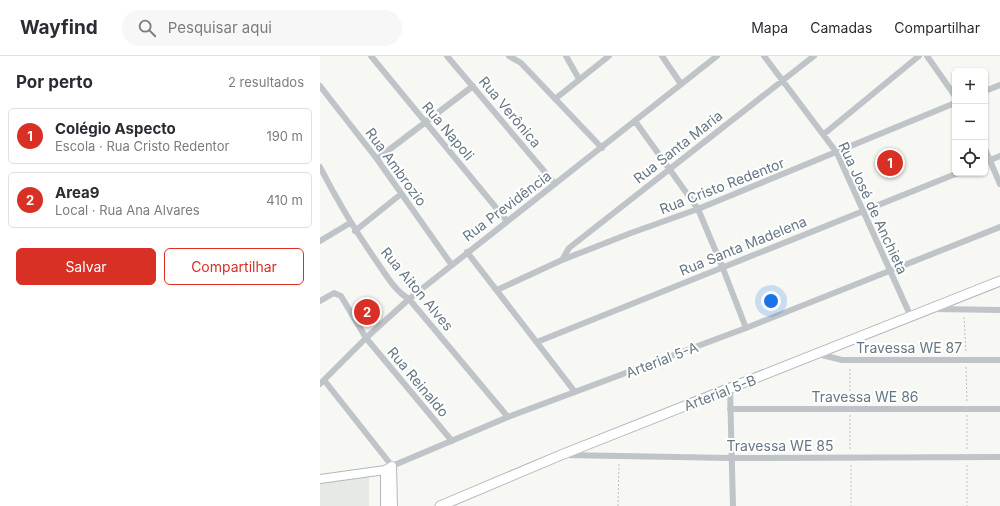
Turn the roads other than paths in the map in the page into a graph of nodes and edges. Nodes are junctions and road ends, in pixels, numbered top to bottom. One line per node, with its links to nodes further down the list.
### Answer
1 (370, 56): 23 (street, Rua Napoli)
2 (509, 56): 20 (street)
3 (566, 56): 12 (street)
4 (609, 56): 12 (street)
5 (662, 56): 14 (street)
6 (717, 56): 14 (street, Rua Previdência)
7 (764, 56): 13 (street, Rua José de Anchieta)
8 (814, 56): 13 (street, Rua Santa Maria)
9 (919, 56): 24 (street)
10 (928, 56): 19 (street)
11 (451, 57): 17 (street, Rua Verônica)
12 (579, 79): 20 (street)
13 (782, 80): 24 (street, Rua José de Anchieta); 31 (street, Rua Santa Maria)
14 (681, 84): 22 (street, Rua Previdência)
15 (1000, 85): 18 (street)
16 (320, 86): 28 (street, Rua Ambrozio)
17 (473, 86): 23 (street); 35 (street, Rua Verônica)
18 (988, 90)
19 (952, 92)
20 (555, 99): 25 (street)
21 (953, 104): 26 (street, Rua Cristo Redentor)
22 (635, 121): 25 (street, Rua Previdência); 31 (street)
23 (426, 122): 28 (street); 40 (street, Rua Napoli)
24 (824, 134): 26 (street, Rua José de Anchieta)
25 (602, 148): 35 (street, Rua Previdência)
26 (837, 153): 38 (street, Rua Cristo Redentor); 39 (street, Rua José de Anchieta)
27 (1000, 156): 29 (street)
28 (377, 159): 37 (street, Rua Ambrozio)
29 (988, 161): 36 (street)
30 (320, 167): 33 (street, Rua Aiton Alves)
31 (671, 169): 38 (street); 46 (street, Rua Santa Maria)
32 (952, 175): 39 (street, Rua Santa Madelena)
33 (326, 180): 34 (street); 41 (street, Rua Aiton Alves)
34 (320, 184)
35 (555, 184): 40 (street, Rua Previdência)
36 (1000, 184)
37 (401, 194): 43 (street); 47 (street, Rua Ambrozio)
38 (698, 209): 46 (street, Rua Cristo Redentor); 48 (street)
39 (864, 211): 48 (street, Rua Santa Madelena); 49 (street, Rua José de Anchieta)
40 (507, 221): 45 (street, Rua Previdência)
41 (350, 223): 43 (street, Rua Aiton Alves); 44 (street)
42 (1000, 227): 49 (street, Arterial 5-A)
43 (355, 231): 52 (street, Rua Aiton Alves)
44 (320, 241)
45 (467, 252): 47 (street, Rua Previdência); 51 (street)
46 (562, 260): 51 (street, Rua Cristo Redentor)
47 (451, 264): 52 (street, Rua Previdência)
48 (722, 266): 57 (street); 59 (street, Rua Santa Madelena)
49 (890, 272): 56 (street, Rua José de Anchieta); 57 (street, Arterial 5-A)
50 (1000, 281): 54 (main road, Arterial 5-B)
51 (497, 290): 59 (street)
52 (409, 299): 58 (street, Rua Previdência); 67 (street, Rua Aiton Alves)
53 (320, 301): 58 (street, Rua Reinaldo)
54 (933, 309): 55 (street); 56 (main road, Arterial 5-B)
55 (1000, 310)
56 (911, 317): 60 (main road, Arterial 5-B)
57 (746, 328): 64 (street, Arterial 5-A)
58 (366, 338): 62 (street, Rua Previdência); 68 (street, Rua Reinaldo)
59 (537, 342): 64 (street)
60 (818, 354): 61 (street, Travessa WE 87); 63 (main road, Arterial 5-B)
61 (1000, 360)
62 (322, 382): 72 (street)
63 (730, 389): 65 (street); 69 (main road, Arterial 5-B)
64 (575, 392): 67 (street, Arterial 5-A)
65 (730, 409): 66 (street, Travessa WE 86); 71 (street)
66 (1000, 409)
67 (508, 417): 68 (street, Arterial 5-A)
68 (452, 441): 72 (street, Arterial 5-A)
69 (560, 455): 71 (street, Travessa WE 85); 75 (main road, Arterial 5-B)
70 (1000, 457): 71 (street, Travessa WE 85)
71 (731, 458): 79 (street)
72 (392, 466): 73 (main road, Arterial 5-A); 77 (main road)
73 (385, 470): 74 (main road, Arterial 5-A); 76 (main road)
74 (321, 478)
75 (454, 503): 78 (main road, Arterial 5-B)
76 (386, 506)
77 (394, 506)
78 (440, 506)
79 (733, 506)

